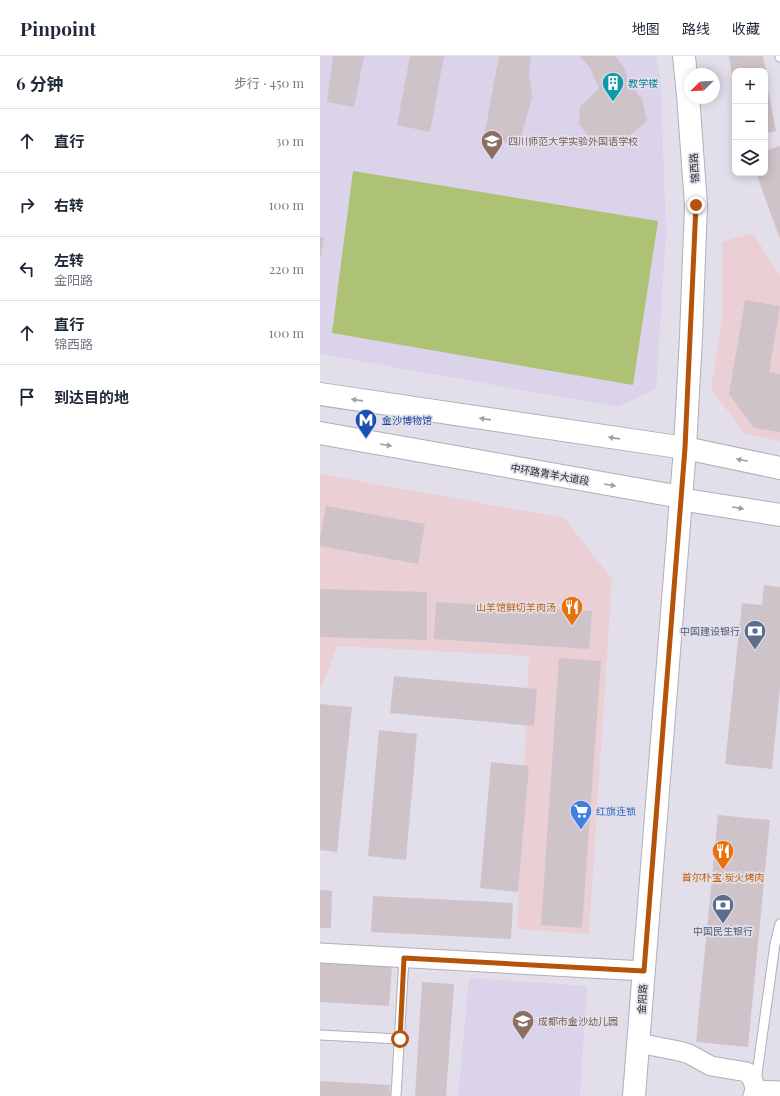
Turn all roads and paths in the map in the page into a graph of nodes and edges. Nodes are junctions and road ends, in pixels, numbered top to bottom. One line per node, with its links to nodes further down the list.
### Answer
1 (684, 56): 4 (street, 锦西路)
2 (320, 394): 4 (street, one-way to 2)
3 (320, 433): 6 (street, 中环路青羊大道段, one-way to 6)
4 (685, 448): 5 (street, one-way to 4); 6 (street, 金阳路)
5 (780, 468)
6 (681, 497): 7 (street, 中环路青羊大道段, one-way to 7); 11 (street, 金阳路)
7 (780, 515)
8 (780, 924): 16 (lane)
9 (320, 953): 10 (street)
10 (404, 958): 11 (street); 13 (lane)
11 (644, 971): 14 (street, 金阳路)
12 (320, 1036): 13 (lane)
13 (400, 1039): 17 (lane)
14 (638, 1043): 16 (street); 18 (street, 金阳路)
15 (780, 1090): 16 (street)
16 (754, 1093)
17 (396, 1096)
18 (634, 1096)

